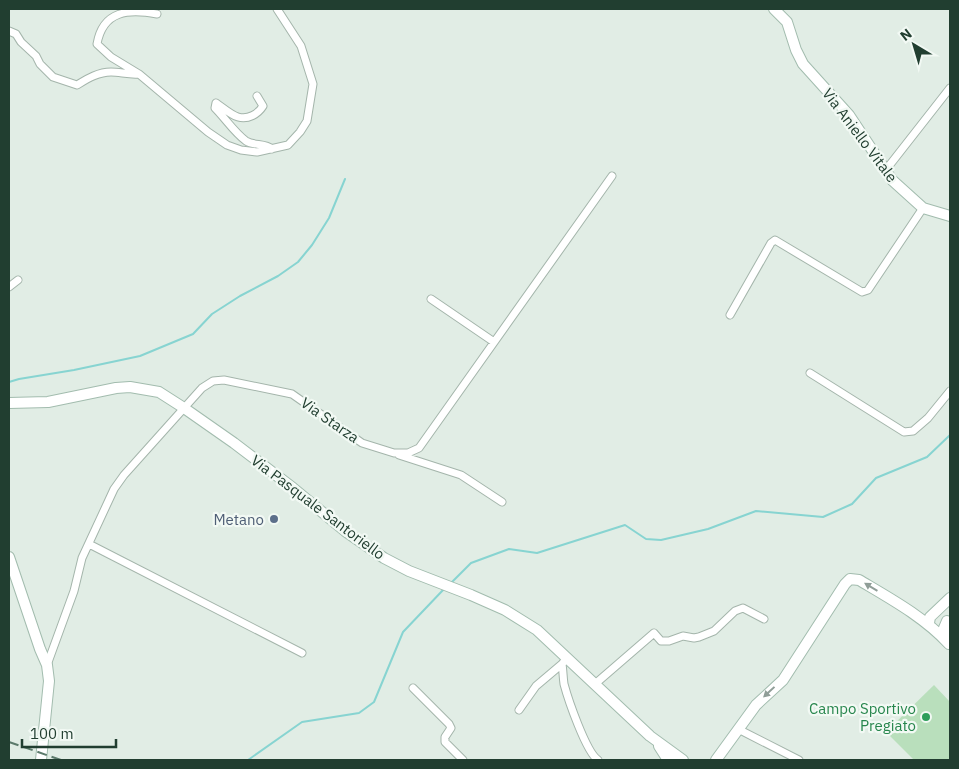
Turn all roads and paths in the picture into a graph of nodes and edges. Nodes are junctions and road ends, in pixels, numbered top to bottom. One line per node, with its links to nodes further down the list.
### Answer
1 (277, 9): 8 (street)
2 (774, 9): 9 (street, Via Aniello Vitale)
3 (157, 14): 5 (street)
4 (9, 31): 5 (street)
5 (139, 74): 8 (street)
6 (950, 88): 9 (street)
7 (257, 96): 8 (street)
8 (272, 149)
9 (885, 171): 11 (street, Via Aniello Vitale)
10 (612, 176): 17 (street, Via Starza)
11 (923, 208): 12 (street, Via Aniello Vitale); 16 (street)
12 (950, 216)
13 (18, 280): 14 (street)
14 (9, 287)
15 (431, 299): 17 (street)
16 (730, 316)
17 (494, 342): 22 (street, Via Starza)
18 (810, 373): 19 (street)
19 (950, 391)
20 (9, 403): 21 (street, Via Pasquale Santoriello)
21 (184, 408): 22 (street, Via Starza); 24 (street, Via Starza); 33 (street, Via Pasquale Santoriello)
22 (394, 453): 23 (street)
23 (502, 502)
24 (89, 544): 32 (street); 34 (street, Via Starza)
25 (9, 557): 34 (street)
26 (946, 605): 27 (street); 30 (street)
27 (913, 612): 30 (street); 38 (street, one-way to 38)
28 (764, 619): 35 (street)
29 (948, 619): 30 (street); 31 (street)
30 (931, 626): 31 (street)
31 (950, 644)
32 (302, 653)
33 (564, 661): 35 (street, Via Pasquale Santoriello); 37 (street); 42 (street)
34 (47, 665): 40 (street)
35 (595, 684): 39 (street, Via Pasquale Santoriello)
36 (413, 688): 41 (street)
37 (519, 710)
38 (738, 729): 45 (street); 46 (street)
39 (650, 736): 43 (street); 44 (street)
40 (41, 760)
41 (463, 760)
42 (598, 760)
43 (668, 760)
44 (682, 760)
45 (716, 760)
46 (799, 760)

